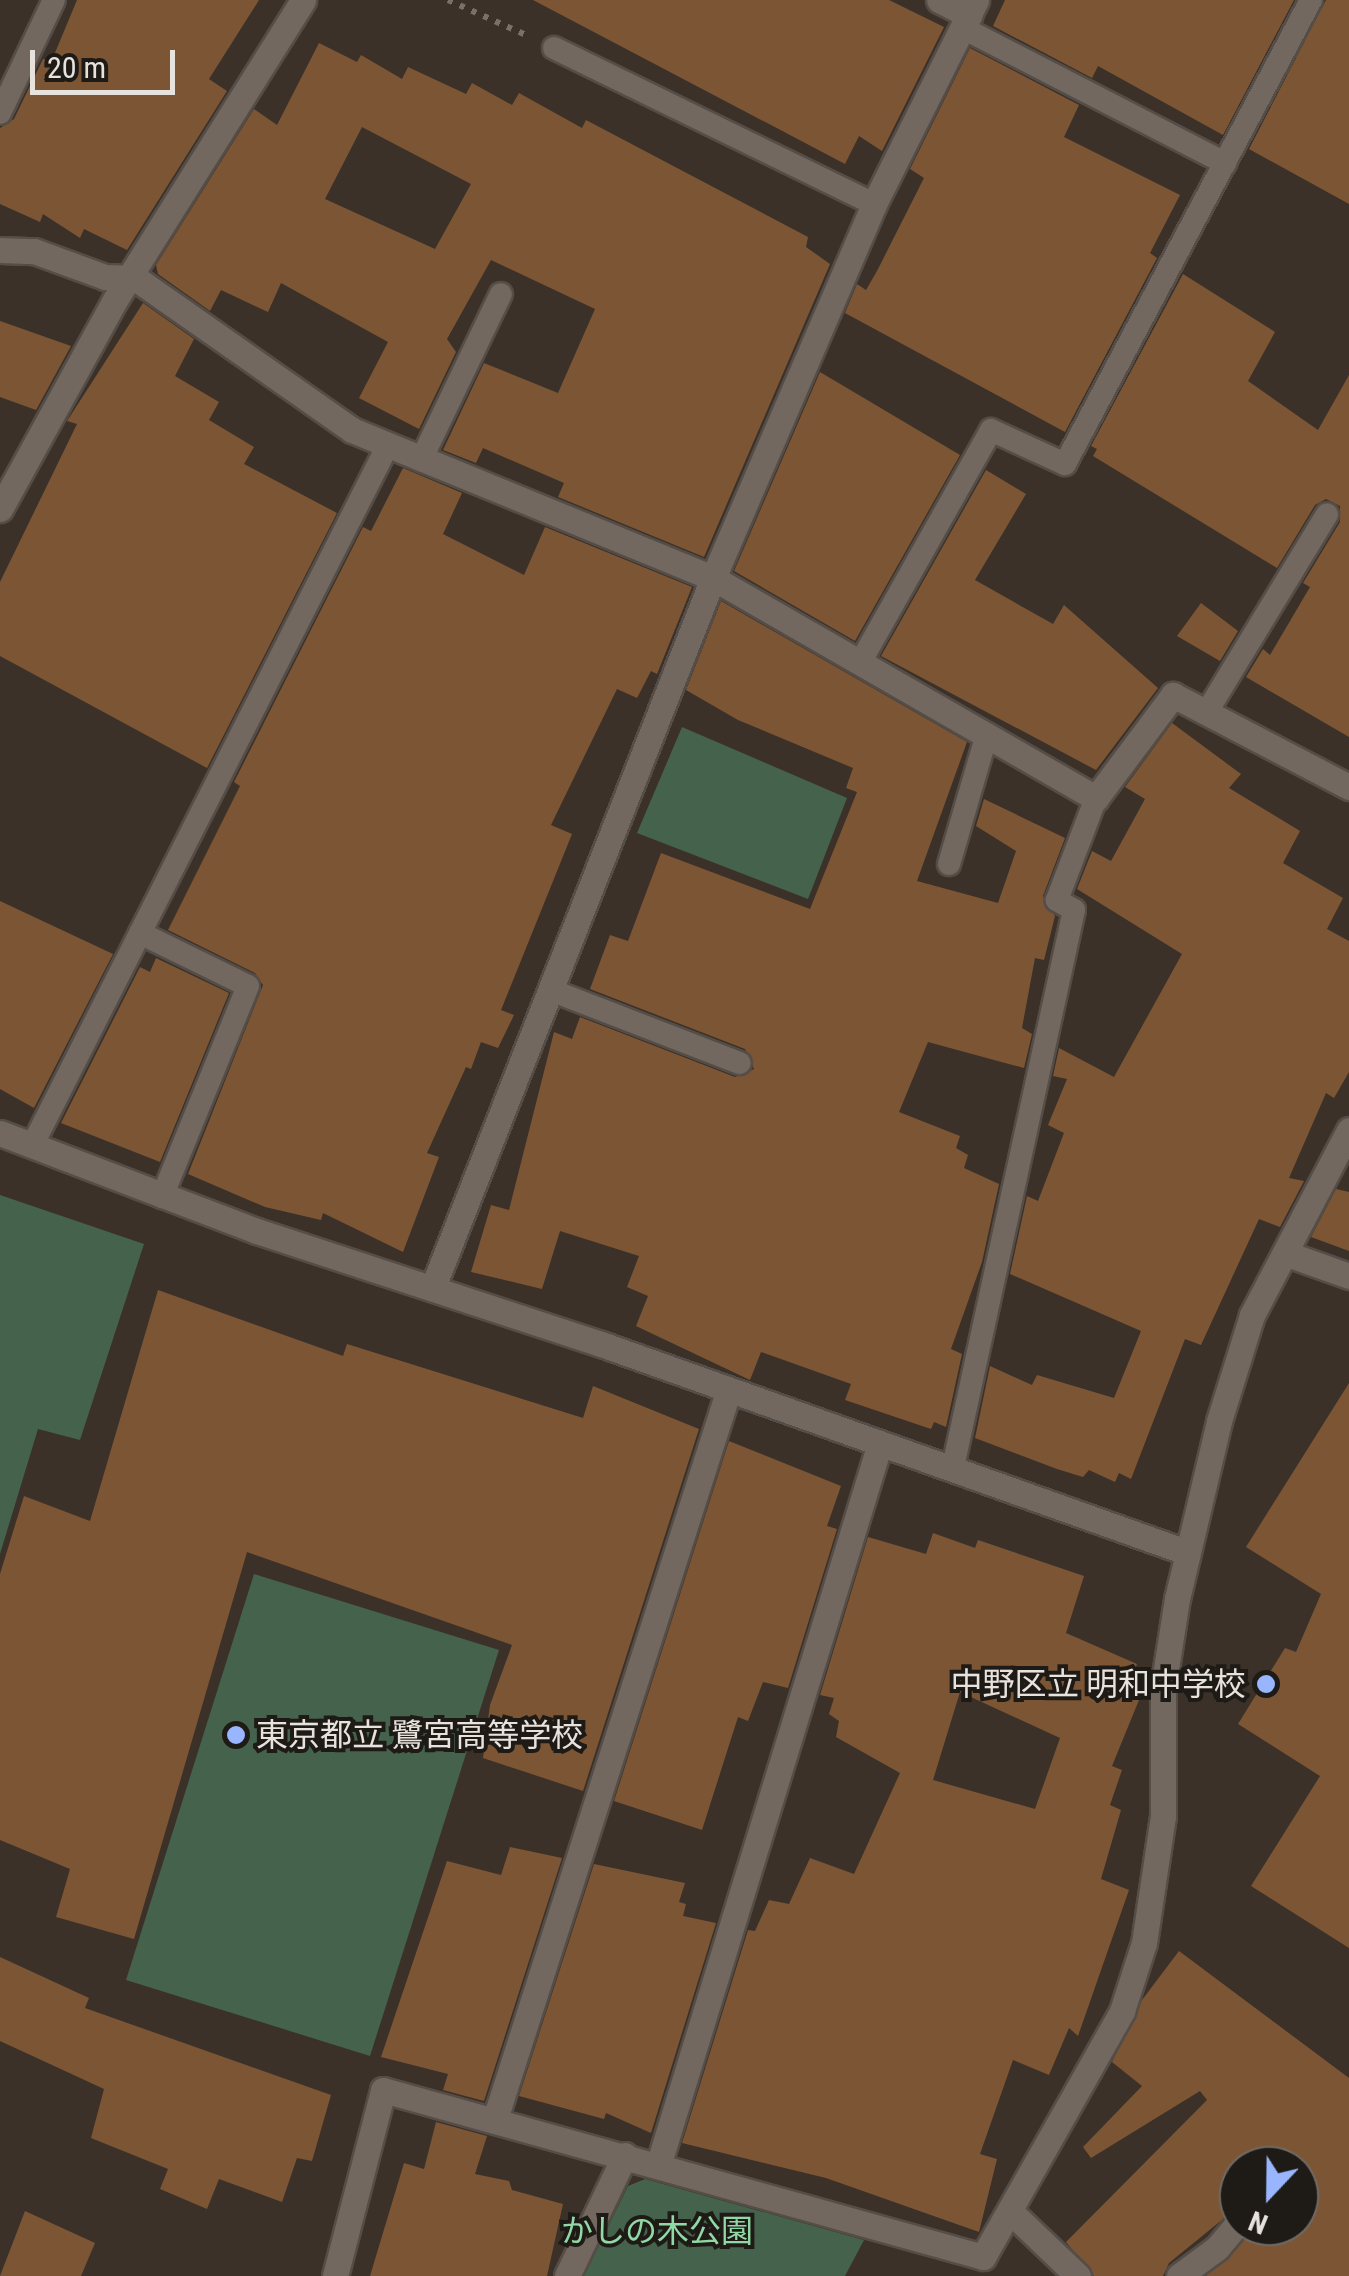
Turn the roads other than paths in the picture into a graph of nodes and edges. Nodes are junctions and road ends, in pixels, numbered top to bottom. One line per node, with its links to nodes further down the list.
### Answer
1 (54, 0): 7 (lane)
2 (303, 0): 11 (street)
3 (939, 0): 5 (street)
4 (1311, 0): 8 (lane)
5 (969, 14): 8 (lane); 9 (street)
6 (554, 48): 9 (lane)
7 (0, 113)
8 (1224, 163): 18 (lane)
9 (874, 204): 17 (street)
10 (0, 250): 11 (street)
11 (135, 278): 13 (street); 15 (street)
12 (502, 294): 14 (lane)
13 (388, 445): 14 (street); 24 (lane)
14 (421, 460): 17 (street)
15 (0, 509)
16 (1327, 514): 19 (lane)
17 (714, 578): 18 (street); 25 (street)
18 (860, 661): 20 (street)
19 (1208, 710): 21 (street); 22 (street)
20 (987, 734): 22 (street); 23 (lane)
21 (1349, 786)
22 (1096, 798): 36 (lane)
23 (948, 864)
24 (140, 933): 29 (lane); 30 (lane)
25 (553, 991): 26 (lane); 33 (street)
26 (740, 1063)
27 (1349, 1130): 31 (street)
28 (0, 1133): 29 (street)
29 (32, 1146): 30 (street)
30 (162, 1196): 33 (street)
31 (1287, 1254): 32 (street); 37 (street)
32 (1349, 1276)
33 (432, 1287): 34 (street)
34 (728, 1392): 35 (street); 38 (street)
35 (880, 1443): 36 (street); 40 (street)
36 (953, 1467): 37 (street)
37 (1186, 1552): 41 (street)
38 (495, 2119): 39 (street); 43 (street)
39 (625, 2155): 40 (street); 44 (street)
40 (658, 2166): 41 (street)
41 (1012, 2213): 45 (street)
42 (1219, 2246): 46 (street)
43 (335, 2276)
44 (567, 2276)
45 (1078, 2276)
46 (1179, 2276)

